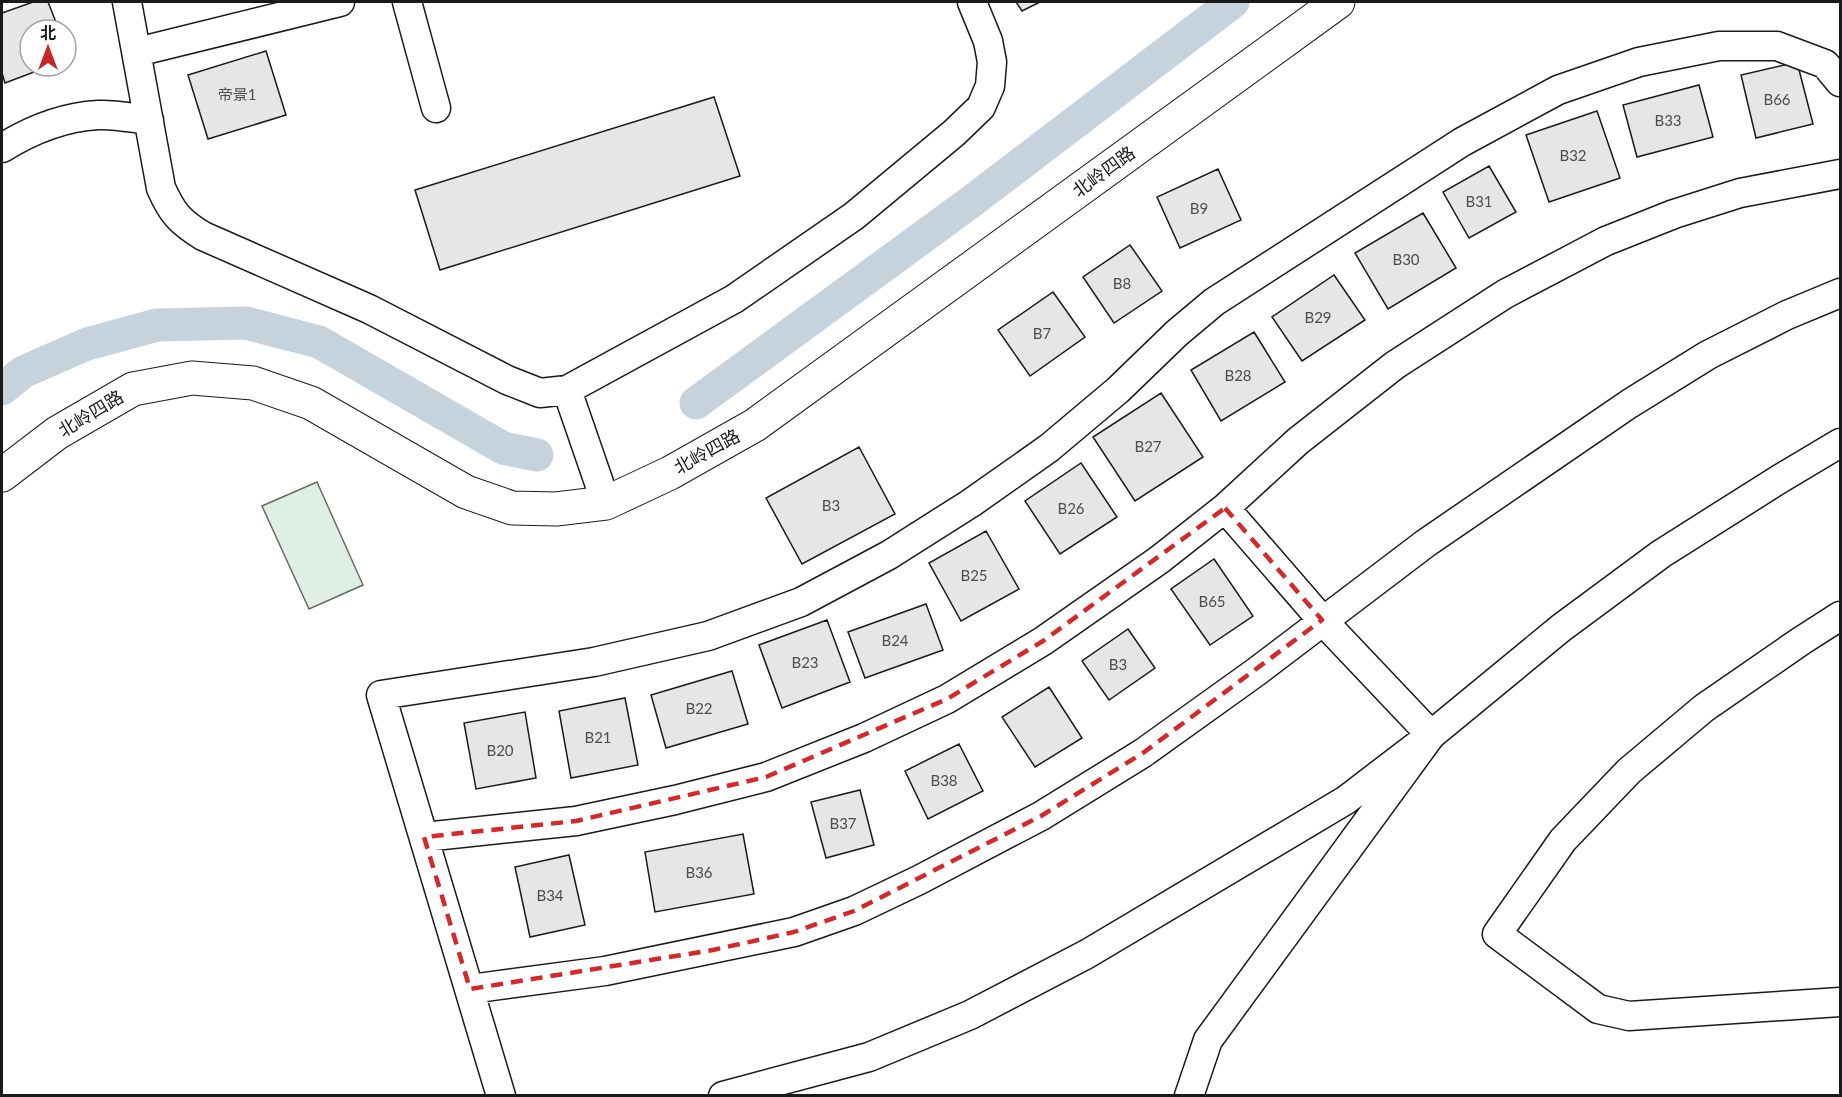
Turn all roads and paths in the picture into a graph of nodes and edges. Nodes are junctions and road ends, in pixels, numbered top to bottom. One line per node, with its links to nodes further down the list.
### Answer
1 (127, 2): 6 (street)
2 (340, 2): 6 (street)
3 (406, 2): 8 (street)
4 (972, 2): 13 (street)
5 (1338, 2): 16 (street, 北岭四路)
6 (137, 52): 9 (street)
7 (1840, 82): 21 (street)
8 (436, 108)
9 (149, 120): 10 (street); 13 (street)
10 (2, 148)
11 (1840, 174): 17 (street)
12 (1840, 293): 19 (street)
13 (567, 390): 16 (street)
14 (1840, 443): 20 (street)
15 (2, 475): 16 (street, 北岭四路)
16 (606, 503)
17 (1225, 508): 19 (street); 21 (street)
18 (1840, 616): 23 (street)
19 (1322, 620): 20 (street); 22 (street)
20 (1431, 735): 25 (street); 26 (street)
21 (424, 837): 22 (street)
22 (470, 989): 24 (street)
23 (1840, 1002)
24 (501, 1095)
25 (723, 1095)
26 (1189, 1095)

